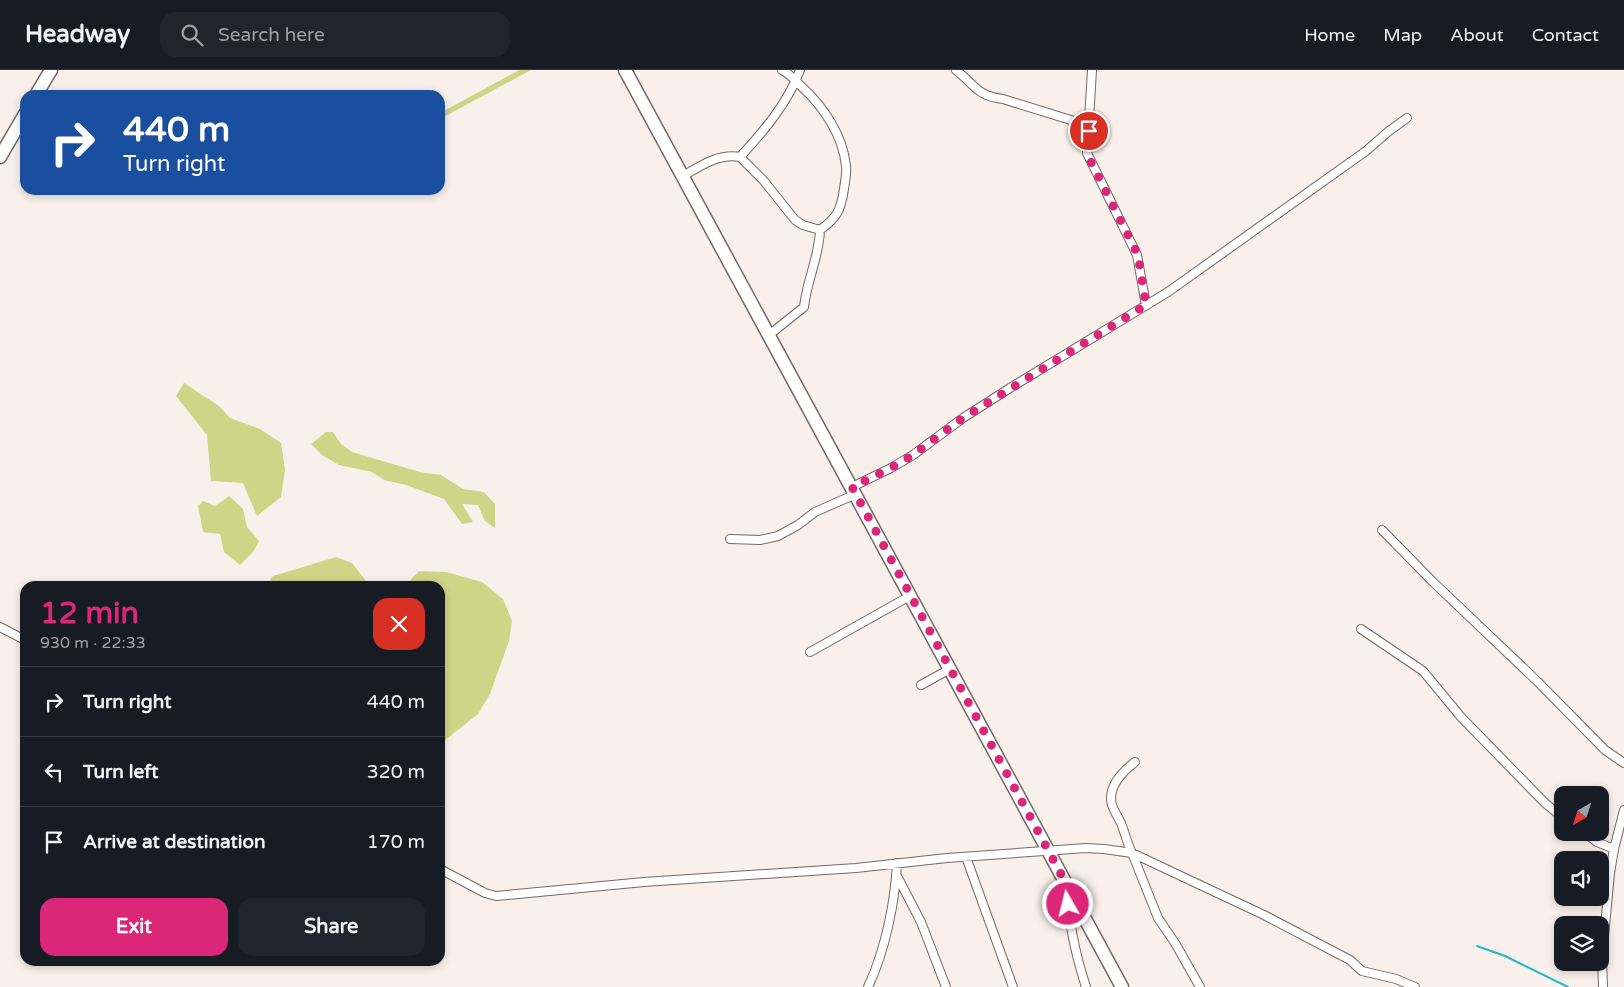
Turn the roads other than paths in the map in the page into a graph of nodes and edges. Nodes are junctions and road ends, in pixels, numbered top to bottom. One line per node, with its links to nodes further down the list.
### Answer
1 (51, 70): 8 (main road)
2 (625, 70): 14 (main road)
3 (782, 70): 7 (street)
4 (800, 70): 7 (street)
5 (956, 70): 11 (street)
6 (1092, 70): 11 (street)
7 (796, 81): 13 (street); 15 (street)
8 (39, 90)
9 (1407, 118): 16 (street)
10 (20, 123): 12 (main road)
11 (1090, 126): 16 (street)
12 (0, 157)
13 (740, 158): 14 (street); 15 (street)
14 (683, 176): 17 (main road)
15 (820, 230): 17 (street)
16 (1146, 305): 18 (street)
17 (769, 335): 18 (main road)
18 (854, 491): 20 (street); 21 (main road)
19 (1382, 530): 29 (street)
20 (730, 539)
21 (910, 596): 25 (street); 26 (main road)
22 (0, 627): 24 (street)
23 (1361, 629): 30 (street)
24 (20, 637)
25 (810, 652)
26 (950, 669): 27 (street); 34 (main road)
27 (921, 685)
28 (1134, 762): 35 (street)
29 (1624, 763)
30 (1554, 810)
31 (1624, 810): 33 (street)
32 (1596, 841): 33 (street)
33 (1614, 849): 48 (street)
34 (1049, 852): 35 (street); 36 (street); 40 (main road)
35 (1132, 853): 46 (street); 47 (street)
36 (966, 857): 37 (street); 43 (street)
37 (896, 864): 38 (street); 39 (street)
38 (445, 872)
39 (896, 874): 41 (street); 42 (street)
40 (1068, 887): 44 (street); 45 (main road)
41 (868, 987)
42 (946, 987)
43 (1013, 987)
44 (1086, 987)
45 (1122, 987)
46 (1200, 987)
47 (1415, 987)
48 (1603, 987)

